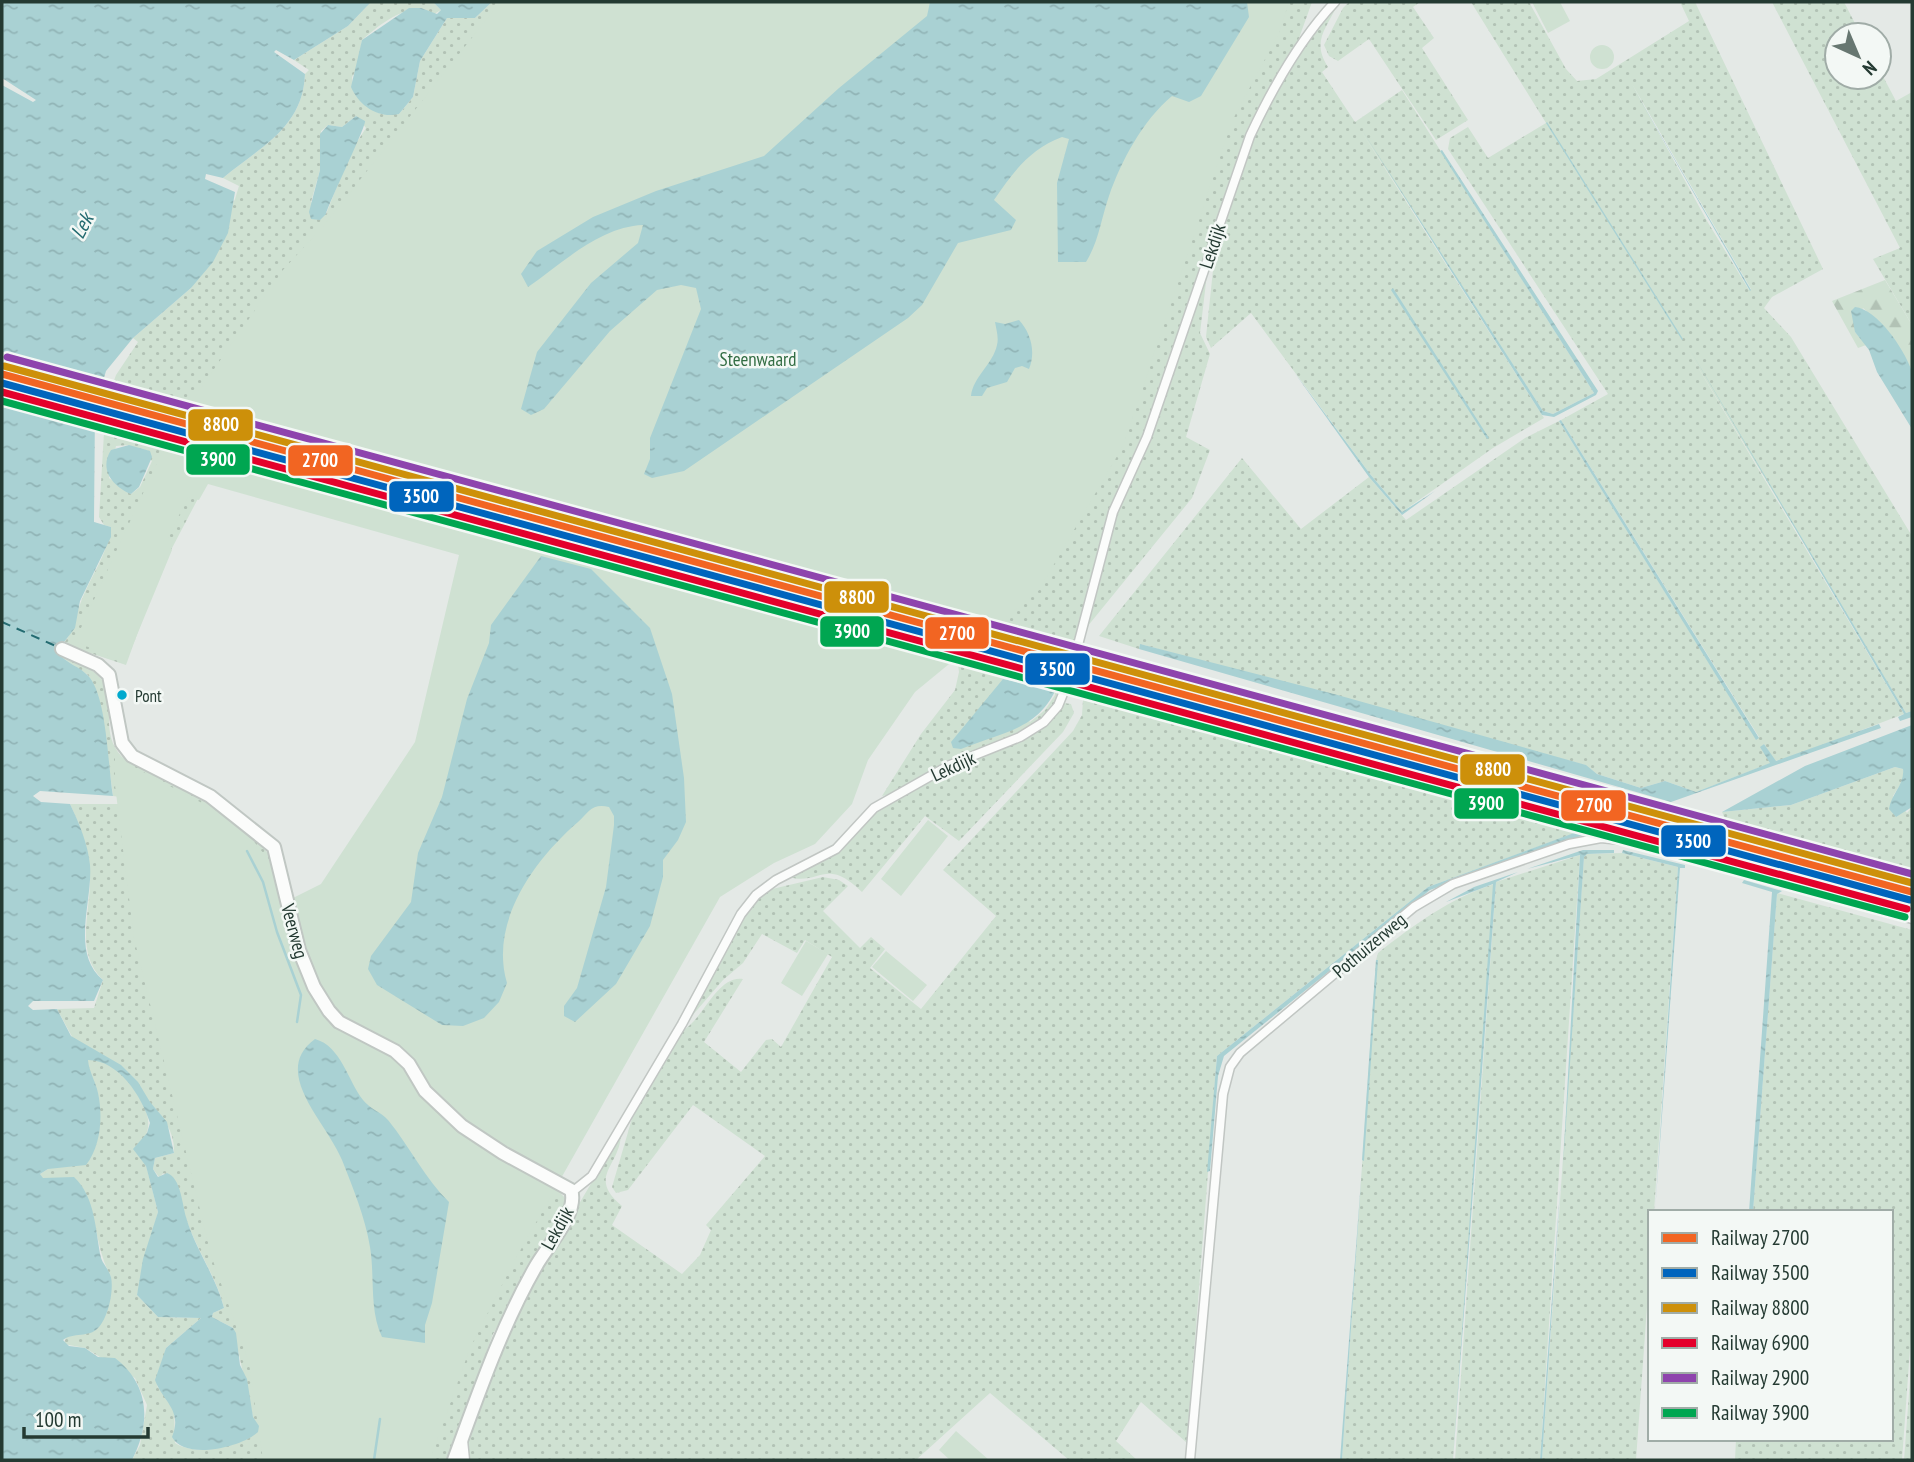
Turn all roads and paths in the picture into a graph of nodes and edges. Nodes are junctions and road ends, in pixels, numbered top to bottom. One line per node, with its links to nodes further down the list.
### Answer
1 (1335, 2): 4 (street, Lekdijk)
2 (62, 649): 4 (street, Veerweg)
3 (1912, 919): 8 (street, Pothuizerweg)
4 (572, 1192): 5 (street, Lekdijk)
5 (462, 1438): 6 (street, Lekdijk); 7 (street)
6 (454, 1460)
7 (465, 1460)
8 (1190, 1460)

